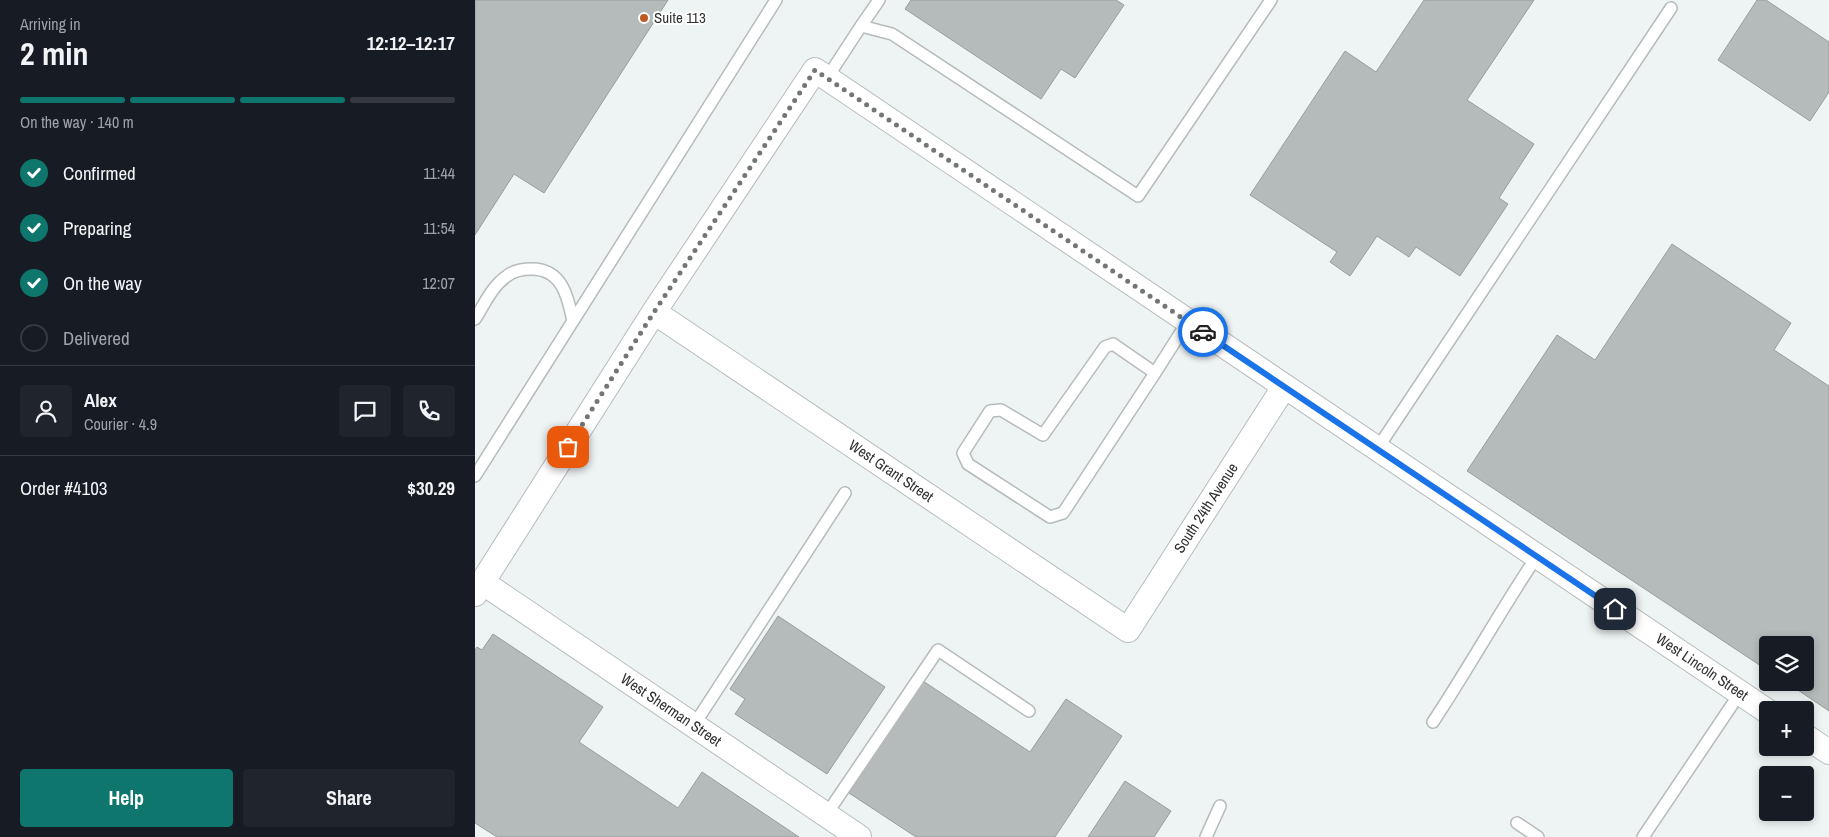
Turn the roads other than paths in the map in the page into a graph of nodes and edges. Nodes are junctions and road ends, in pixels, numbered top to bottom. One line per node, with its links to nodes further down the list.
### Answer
1 (776, 0): 9 (lane)
2 (879, 0): 5 (lane)
3 (1271, 0): 5 (lane)
4 (1671, 8): 13 (lane)
5 (861, 26): 6 (lane)
6 (821, 74): 7 (street); 10 (street, West Lincoln Street)
7 (654, 312): 17 (street); 18 (street, West Grant Street)
8 (475, 319): 9 (lane)
9 (573, 321): 14 (lane)
10 (1188, 321): 11 (lane); 12 (street, West Lincoln Street)
11 (1155, 373): 11 (lane)
12 (1284, 387): 13 (street, West Lincoln Street); 18 (street, South 24th Avenue)
13 (1377, 449): 16 (street, West Lincoln Street)
14 (475, 476)
15 (845, 493): 23 (lane)
16 (1537, 556): 19 (street, West Lincoln Street); 22 (lane)
17 (479, 588): 23 (street, West Sherman Street)
18 (1128, 630)
19 (1740, 693): 20 (street, West Lincoln Street); 32 (lane)
20 (1759, 706)
21 (1029, 711): 27 (lane)
22 (1433, 722)
23 (694, 725): 27 (street, West Sherman Street)
24 (1814, 742): 25 (street)
25 (1829, 752)
26 (1220, 806): 30 (lane)
27 (826, 814): 29 (street, West Sherman Street)
28 (1517, 823): 31 (lane)
29 (859, 837)
30 (1206, 837)
31 (1538, 837)
32 (1643, 837)

